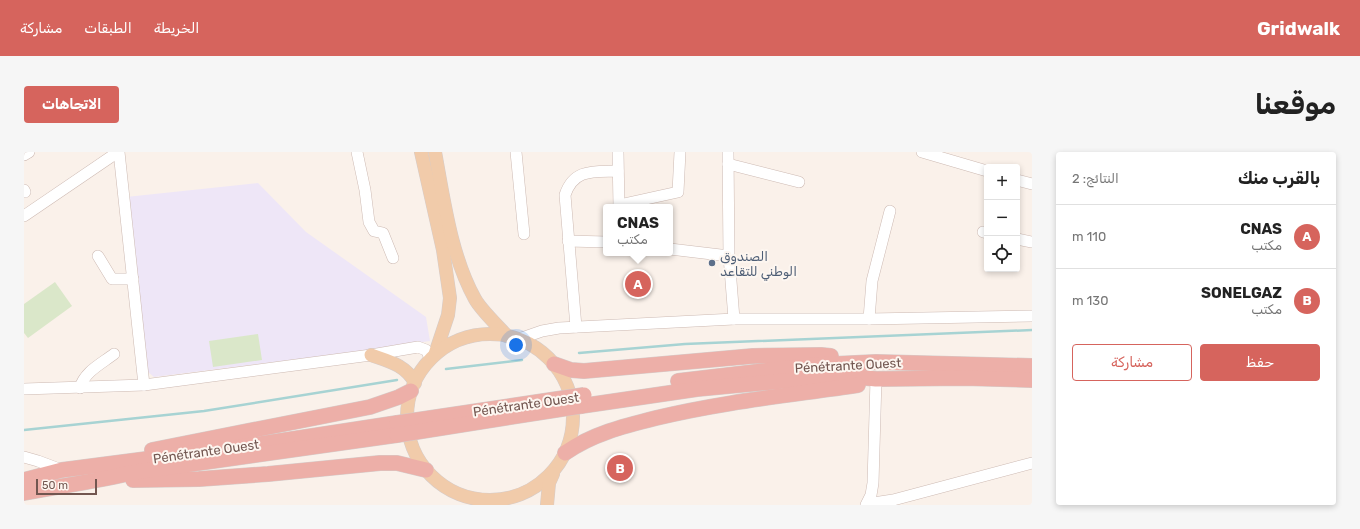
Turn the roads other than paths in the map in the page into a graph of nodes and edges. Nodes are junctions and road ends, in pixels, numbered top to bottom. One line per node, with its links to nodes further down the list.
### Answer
1 (29, 152): 11 (street)
2 (119, 152): 21 (street); 31 (street)
3 (357, 152): 30 (street)
4 (422, 152): 39 (main road)
5 (434, 152): 36 (main road)
6 (516, 152): 22 (street)
7 (618, 152): 14 (street)
8 (680, 152): 19 (street)
9 (728, 152): 12 (street)
10 (929, 153): 13 (street)
11 (24, 155)
12 (728, 164): 16 (street); 29 (street)
13 (984, 170)
14 (618, 171): 18 (street); 23 (street)
15 (1020, 181): 17 (street)
16 (799, 182)
17 (1032, 184)
18 (619, 204)
19 (627, 204)
20 (890, 211): 33 (street)
21 (24, 216)
22 (524, 234)
23 (568, 240): 25 (street); 35 (street)
24 (1020, 240): 26 (street)
25 (603, 242)
26 (1032, 242)
27 (673, 249): 29 (street)
28 (98, 256): 31 (street)
29 (729, 256): 34 (street)
30 (394, 258)
31 (133, 278): 45 (street)
32 (1032, 316): 33 (street)
33 (869, 318): 34 (street)
34 (734, 319): 35 (street)
35 (576, 327): 36 (street)
36 (513, 337): 39 (main road); 41 (main road)
37 (114, 354): 47 (street)
38 (371, 355): 39 (street); 45 (street); 46 (main road)
39 (433, 357): 46 (main road)
40 (876, 362): 41 (highway); 42 (highway, Pénétrante Ouest); 49 (highway, Pénétrante Ouest)
41 (554, 364): 50 (main road)
42 (1032, 366)
43 (876, 379): 44 (highway, Pénétrante Ouest); 49 (highway, Pénétrante Ouest); 50 (highway); 60 (street)
44 (1032, 380)
45 (144, 385): 47 (street)
46 (413, 387): 54 (main road); 55 (highway)
47 (80, 388): 48 (street)
48 (24, 389)
49 (583, 401): 55 (highway, Pénétrante Ouest, bridge)
50 (565, 454): 56 (main road)
51 (24, 457): 53 (street)
52 (1032, 463): 60 (street)
53 (62, 470): 55 (highway, Pénétrante Ouest); 57 (highway, Pénétrante Ouest)
54 (426, 470): 55 (highway); 59 (main road)
55 (103, 472): 58 (highway, Pénétrante Ouest)
56 (554, 472): 59 (main road); 61 (main road)
57 (24, 480)
58 (24, 493)
59 (488, 503)
60 (866, 504)
61 (547, 505)

